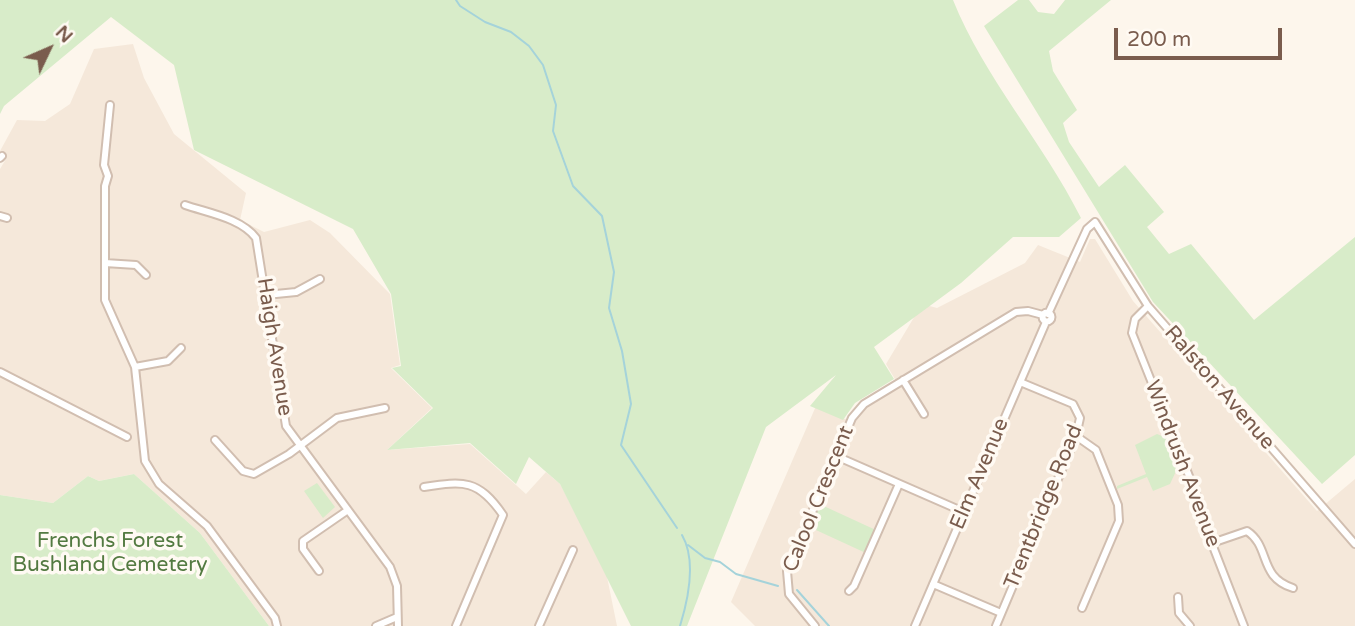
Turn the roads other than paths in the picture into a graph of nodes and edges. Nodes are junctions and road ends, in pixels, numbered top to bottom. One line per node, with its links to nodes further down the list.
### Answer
1 (110, 105): 4 (street)
2 (185, 205): 7 (street, Haigh Avenue)
3 (1095, 222): 8 (street, Ralston Avenue); 9 (street, Elm Avenue)
4 (105, 263): 5 (street); 11 (street)
5 (146, 275)
6 (320, 279): 7 (street)
7 (266, 295): 20 (street, Haigh Avenue)
8 (1148, 306): 26 (street, Windrush Avenue); 27 (street, Ralston Avenue)
9 (1046, 317): 13 (street, Calool Crescent); 14 (street, Elm Avenue)
10 (181, 348): 11 (street)
11 (135, 367): 37 (street)
12 (0, 372): 18 (street)
13 (903, 380): 16 (street); 21 (street, Calool Crescent)
14 (1020, 382): 17 (street, Trentbridge Road); 25 (street, Elm Avenue)
15 (385, 408): 20 (street)
16 (924, 414)
17 (1076, 436): 34 (street); 35 (street, Trentbridge Road)
18 (127, 437)
19 (215, 440): 20 (street)
20 (300, 445): 24 (street, Haigh Avenue)
21 (835, 456): 22 (street); 42 (street, Calool Crescent)
22 (899, 484): 25 (street); 32 (street)
23 (424, 487): 40 (street)
24 (348, 510): 29 (street); 36 (street, Haigh Avenue)
25 (964, 512): 30 (street, Elm Avenue)
26 (1212, 543): 31 (street); 46 (street, Windrush Avenue)
27 (1355, 544)
28 (573, 550): 41 (street)
29 (319, 571)
30 (933, 584): 35 (street); 43 (street, Elm Avenue)
31 (1293, 589)
32 (849, 591)
33 (1178, 597): 45 (street)
34 (1082, 608)
35 (1001, 614): 44 (street, Trentbridge Road)
36 (397, 617): 38 (street); 39 (street, Haigh Avenue)
37 (276, 626)
38 (376, 626)
39 (398, 626)
40 (456, 626)
41 (540, 626)
42 (815, 626)
43 (915, 626)
44 (996, 626)
45 (1189, 626)
46 (1244, 626)

